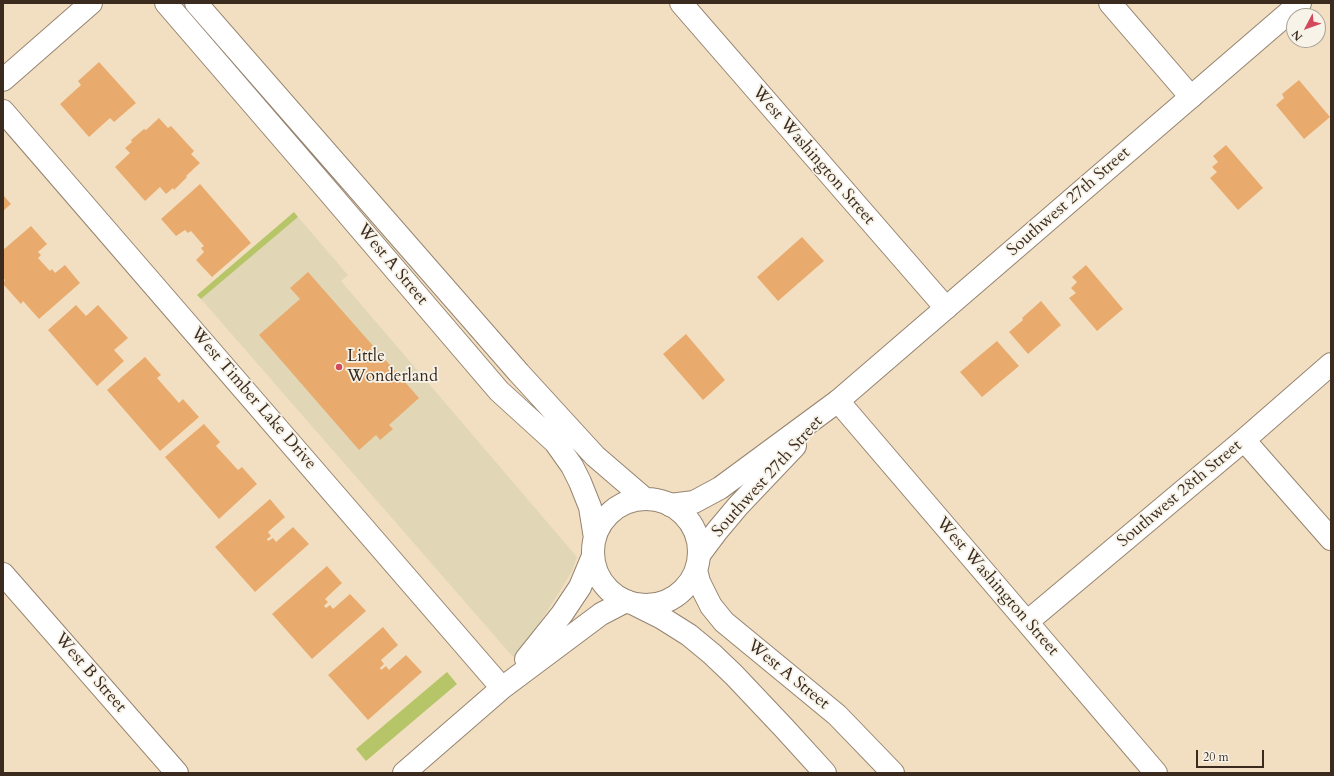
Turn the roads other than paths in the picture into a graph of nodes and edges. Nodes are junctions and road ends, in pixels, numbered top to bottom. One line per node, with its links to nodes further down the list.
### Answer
1 (91, 3): 7 (street)
2 (166, 3): 17 (street, West A Street)
3 (196, 3): 14 (street, West A Street)
4 (680, 3): 10 (street, West Washington Street)
5 (1110, 3): 8 (street)
6 (1300, 3): 8 (street, Southwest 27th Street)
7 (3, 80)
8 (1191, 97): 10 (street, Southwest 27th Street)
9 (3, 111): 22 (street, West Timber Lake Drive)
10 (946, 308): 12 (street, Southwest 27th Street)
11 (1331, 364): 13 (street, Southwest 28th Street)
12 (838, 401): 15 (street, Southwest 27th Street); 18 (street, Southwest 27th Street); 21 (street, West Washington Street)
13 (1244, 440): 16 (street); 21 (street, Southwest 28th Street)
14 (645, 499): 15 (street); 17 (street)
15 (670, 505): 18 (street)
16 (1331, 539)
17 (594, 547): 20 (street); 22 (street)
18 (698, 563): 20 (street); 26 (street, West A Street)
19 (3, 574): 23 (street, West B Street)
20 (630, 602): 22 (street); 25 (street, West A Street)
21 (1028, 622): 27 (street, West Washington Street)
22 (502, 688): 24 (street)
23 (177, 773)
24 (404, 773)
25 (825, 773)
26 (893, 773)
27 (1156, 773)

